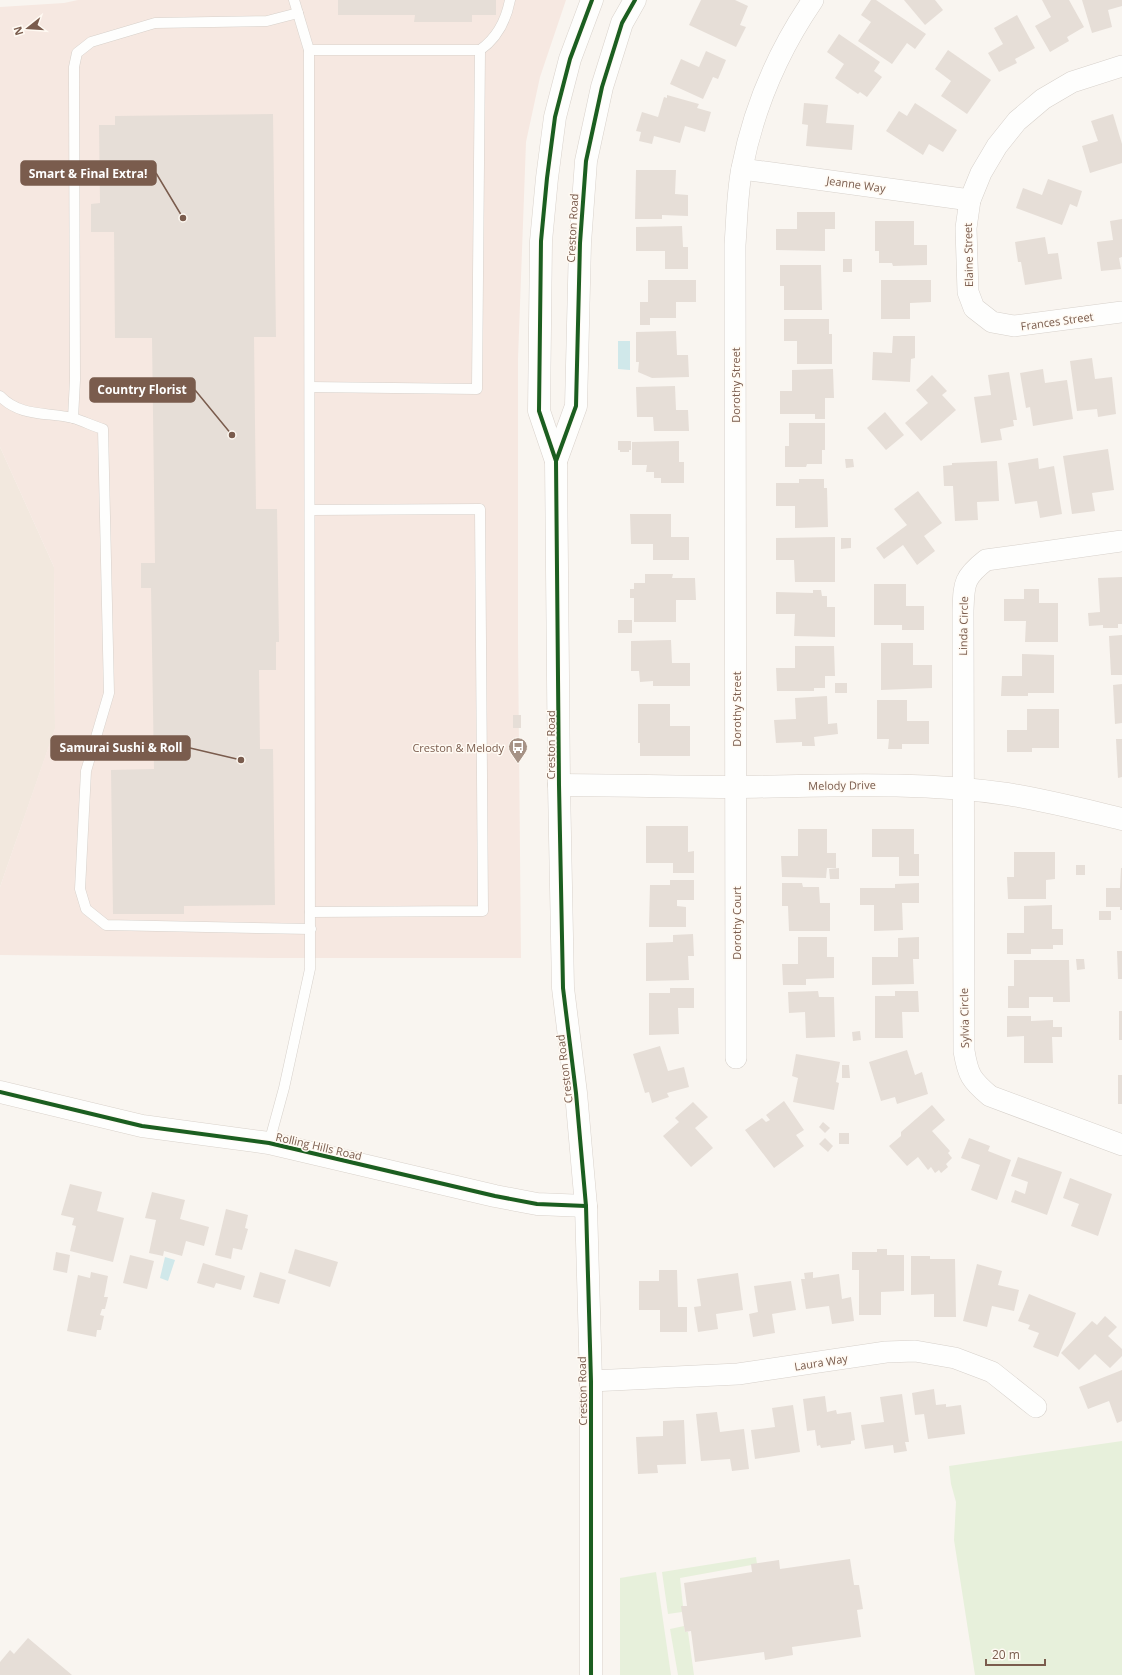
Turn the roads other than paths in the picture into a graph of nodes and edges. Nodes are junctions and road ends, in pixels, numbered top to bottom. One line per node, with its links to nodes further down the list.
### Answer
1 (294, 0): 6 (lane)
2 (510, 0): 8 (lane)
3 (592, 0): 17 (main road, Creston Road)
4 (634, 0): 17 (main road, Creston Road)
5 (813, 0): 10 (street, Dorothy Street)
6 (298, 13): 7 (lane); 16 (lane)
7 (309, 50): 8 (lane); 14 (lane)
8 (480, 50): 14 (lane)
9 (1122, 66): 11 (street, Elaine Street)
10 (742, 169): 11 (street, Jeanne Way); 21 (street, Dorothy Street)
11 (970, 200): 13 (street, Elaine Street)
12 (1122, 312): 13 (street, Frances Street)
13 (992, 322)
14 (310, 387): 18 (lane)
15 (0, 396): 16 (lane)
16 (73, 418): 25 (lane)
17 (556, 461): 20 (main road, Creston Road)
18 (310, 510): 24 (lane); 24 (lane)
19 (1122, 541): 22 (street, Linda Circle)
20 (559, 785): 21 (main road, Melody Drive); 30 (main road, Creston Road)
21 (736, 787): 22 (main road, Melody Drive); 26 (street, Dorothy Court)
22 (962, 789): 23 (main road, Melody Drive); 29 (street, Sylvia Circle)
23 (1122, 819)
24 (310, 912): 25 (lane)
25 (311, 929): 28 (lane)
26 (736, 1058)
27 (0, 1092): 28 (main road, Rolling Hills Road)
28 (270, 1143): 30 (main road, Rolling Hills Road)
29 (1122, 1145)
30 (586, 1206): 31 (main road, Creston Road)
31 (591, 1382): 32 (street, Laura Way); 33 (main road, Creston Road)
32 (1036, 1407)
33 (591, 1675)

